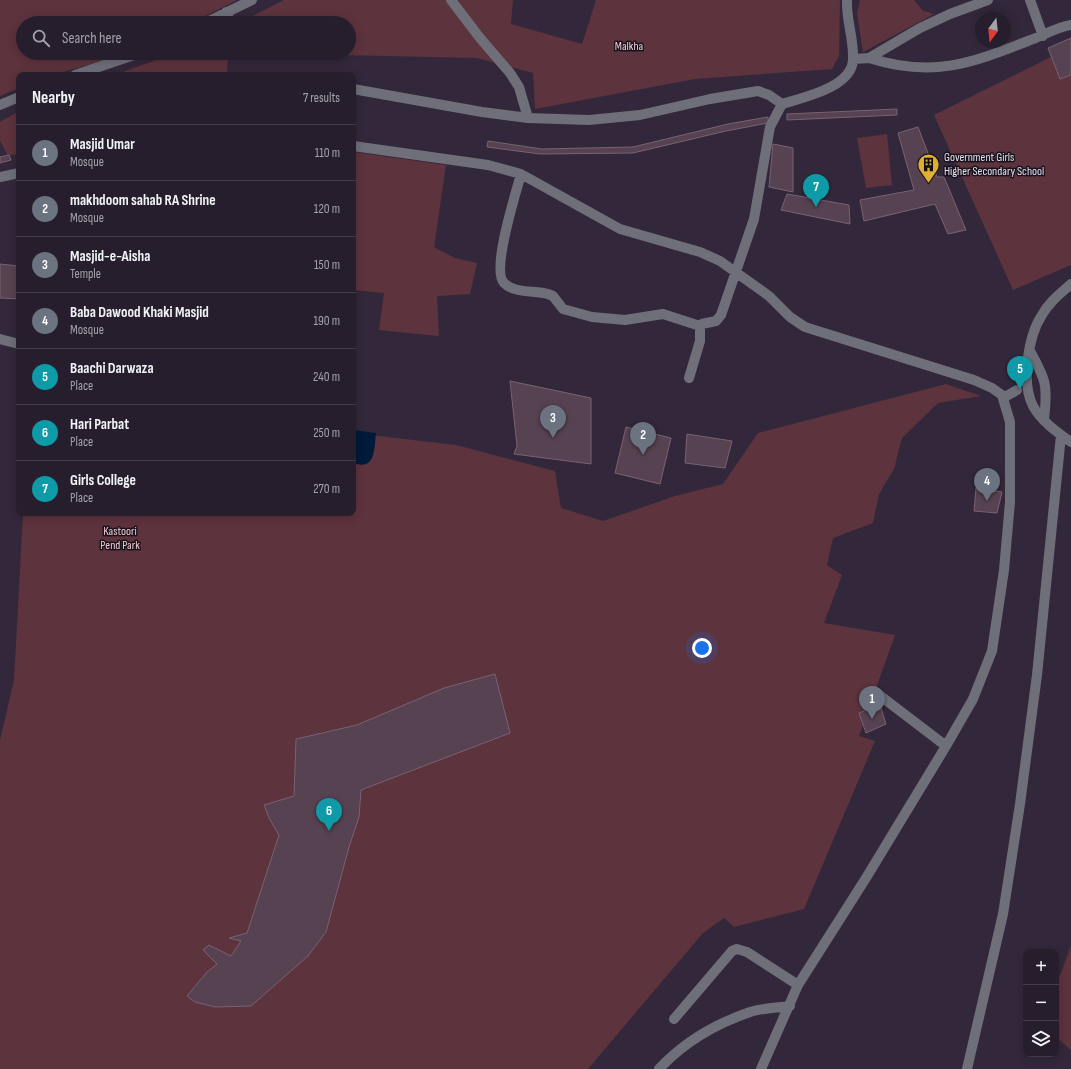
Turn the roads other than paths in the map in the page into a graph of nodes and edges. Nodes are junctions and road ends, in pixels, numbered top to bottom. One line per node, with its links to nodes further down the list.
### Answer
1 (252, 0): 6 (street)
2 (451, 0): 19 (street)
3 (847, 0): 13 (street)
4 (988, 0): 11 (street)
5 (1030, 0): 10 (street)
6 (226, 12): 7 (street); 8 (street)
7 (218, 16)
8 (228, 16)
9 (1071, 25): 10 (street)
10 (1043, 36): 11 (street)
11 (869, 58): 13 (street)
12 (119, 60): 14 (street)
13 (854, 60): 17 (street)
14 (84, 72)
15 (356, 90): 19 (street)
16 (16, 98): 18 (street)
17 (782, 104): 19 (street); 24 (street)
18 (0, 105)
19 (528, 118)
20 (356, 146): 22 (street)
21 (16, 174): 23 (street)
22 (521, 174): 24 (street); 26 (street)
23 (0, 177)
24 (736, 271): 26 (street); 32 (street)
25 (1071, 284): 29 (street)
26 (700, 326): 30 (street)
27 (0, 339): 28 (street)
28 (16, 343)
29 (1030, 351): 31 (street); 33 (street)
30 (690, 378)
31 (1023, 388): 32 (street); 33 (street)
32 (1003, 398): 37 (street)
33 (1044, 419): 34 (street)
34 (1061, 435): 35 (street); 43 (street)
35 (1071, 442)
36 (874, 691): 37 (street)
37 (946, 746): 38 (street)
38 (798, 985): 39 (street); 40 (street)
39 (790, 1006): 41 (street); 42 (street)
40 (674, 1019)
41 (659, 1069)
42 (761, 1069)
43 (967, 1069)

